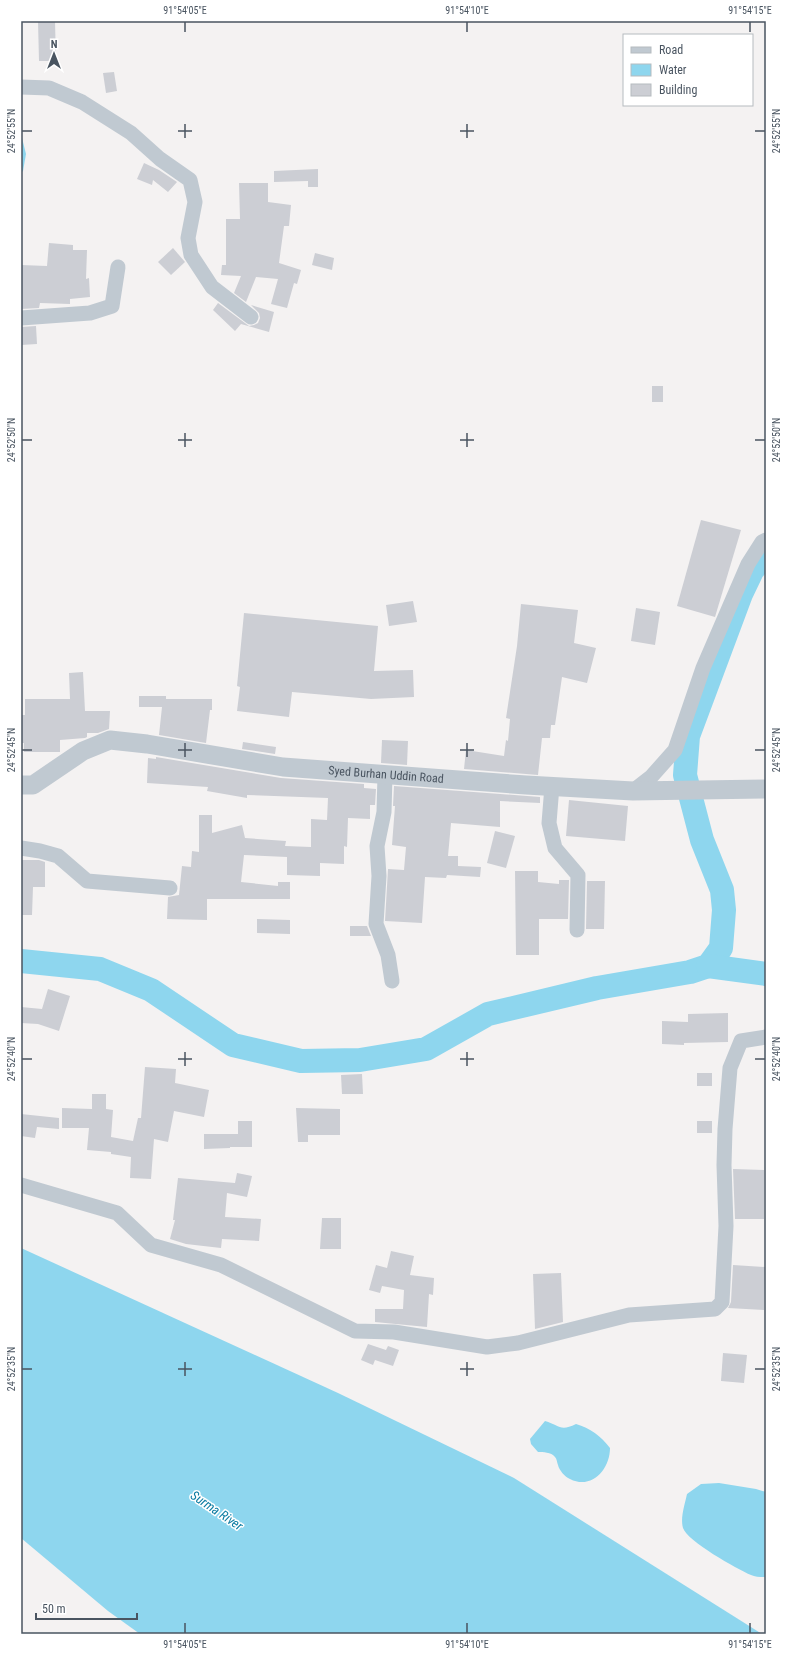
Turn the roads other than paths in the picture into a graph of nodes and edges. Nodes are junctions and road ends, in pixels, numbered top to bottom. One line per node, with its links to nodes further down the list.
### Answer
1 (21, 87): 3 (street)
2 (118, 267): 4 (street)
3 (251, 317)
4 (21, 318)
5 (766, 540): 10 (street)
6 (385, 774): 7 (street, Syed Burhan Uddin Road); 8 (street, Syed Burhan Uddin Road); 14 (street)
7 (21, 785)
8 (552, 786): 10 (street, Syed Burhan Uddin Road); 13 (street)
9 (766, 789): 10 (street, Syed Burhan Uddin Road)
10 (639, 791)
11 (21, 848): 12 (street)
12 (170, 888)
13 (577, 930)
14 (392, 981)
15 (766, 1037): 16 (street)
16 (21, 1185)

